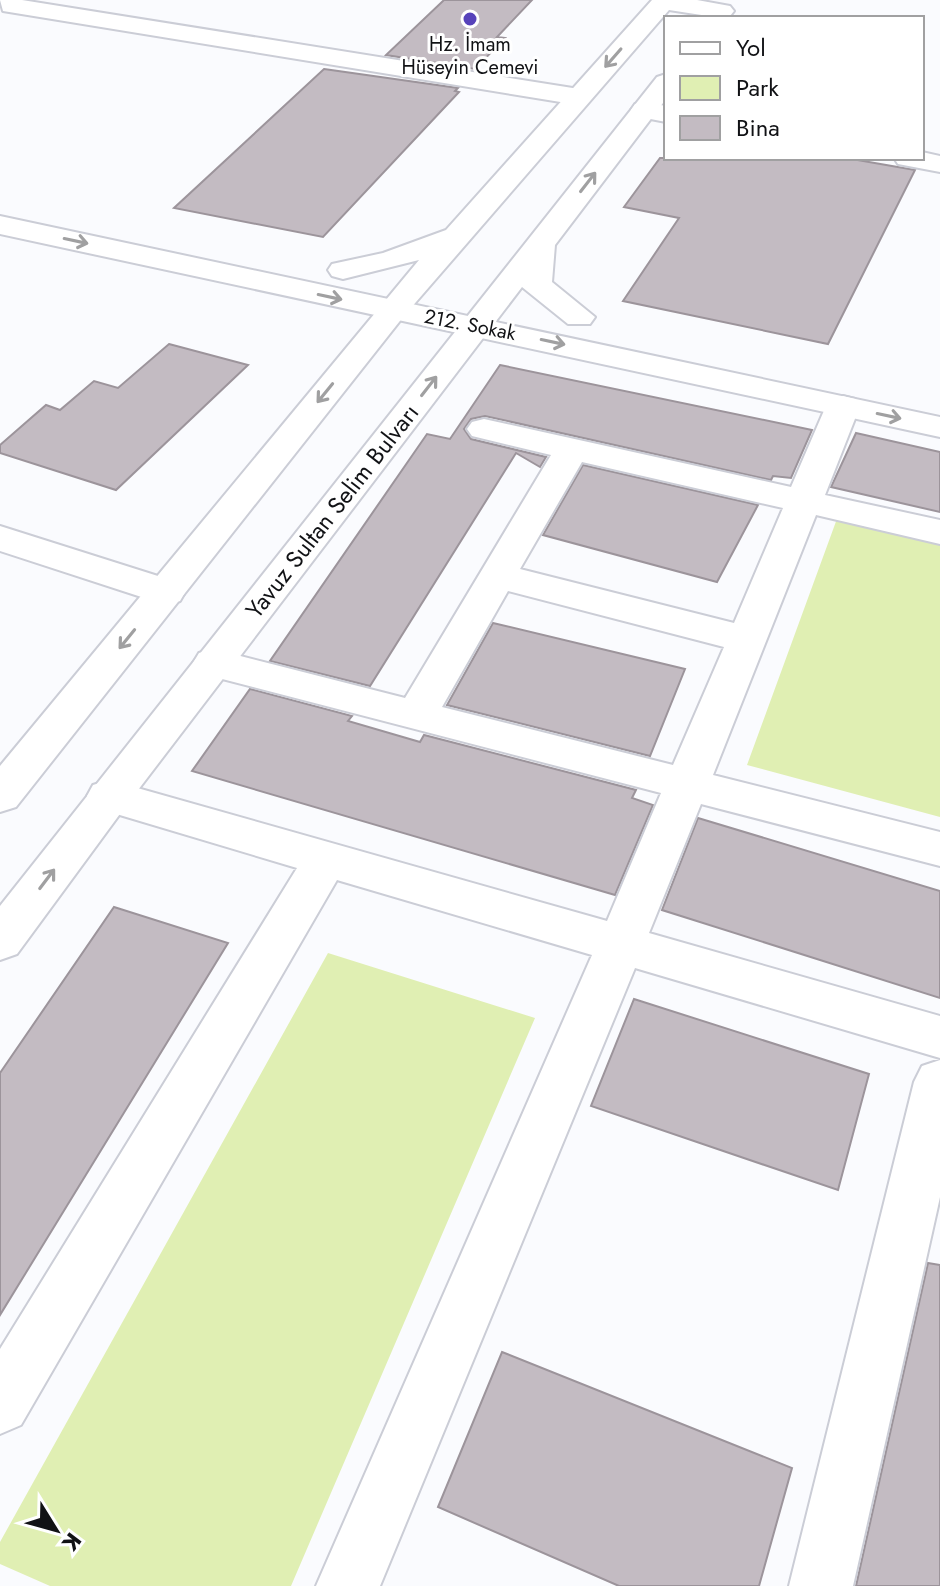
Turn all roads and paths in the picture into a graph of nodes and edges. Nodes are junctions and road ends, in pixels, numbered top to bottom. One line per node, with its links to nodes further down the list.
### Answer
1 (659, 1): 3 (street); 5 (street, one-way to 5)
2 (4, 3): 5 (street)
3 (723, 10)
4 (664, 87): 6 (street, Yavuz Sultan Selim Bulvarı)
5 (579, 97): 11 (street)
6 (655, 112): 12 (street, Yavuz Sultan Selim Bulvarı, one-way to 6)
7 (919, 160): 8 (street)
8 (940, 164)
9 (68, 210): 13 (street)
10 (0, 225): 14 (street, 212. Sokak, one-way to 14)
11 (457, 236): 13 (street); 14 (street)
12 (540, 244): 15 (street, Yavuz Sultan Selim Bulvarı); 15 (street)
13 (343, 270): 14 (street)
14 (403, 298): 15 (street, 212. Sokak); 26 (street, one-way to 26)
15 (475, 303): 18 (street, 212. Sokak, one-way to 18); 28 (street, Yavuz Sultan Selim Bulvarı, one-way to 15)
16 (684, 340): 17 (street)
17 (940, 396)
18 (843, 406): 19 (street, 212. Sokak, one-way to 19); 22 (street)
19 (940, 427)
20 (484, 429): 21 (street)
21 (572, 448): 22 (street); 25 (street)
22 (804, 502): 23 (street); 27 (street)
23 (940, 532)
24 (0, 538): 26 (street)
25 (497, 576): 27 (street); 29 (street)
26 (166, 592): 31 (street, one-way to 31)
27 (746, 639): 30 (street)
28 (213, 663): 29 (street); 32 (street, Yavuz Sultan Selim Bulvarı)
29 (416, 715): 30 (street)
30 (685, 784): 33 (street); 36 (street)
31 (0, 796)
32 (109, 796): 34 (street); 35 (street, Yavuz Sultan Selim Bulvarı, one-way to 32)
33 (940, 849)
34 (326, 859): 36 (street); 39 (street)
35 (0, 941)
36 (621, 944): 37 (street); 40 (street)
37 (940, 1037)
38 (940, 1082): 41 (street)
39 (0, 1404)
40 (348, 1586)
41 (821, 1586)

